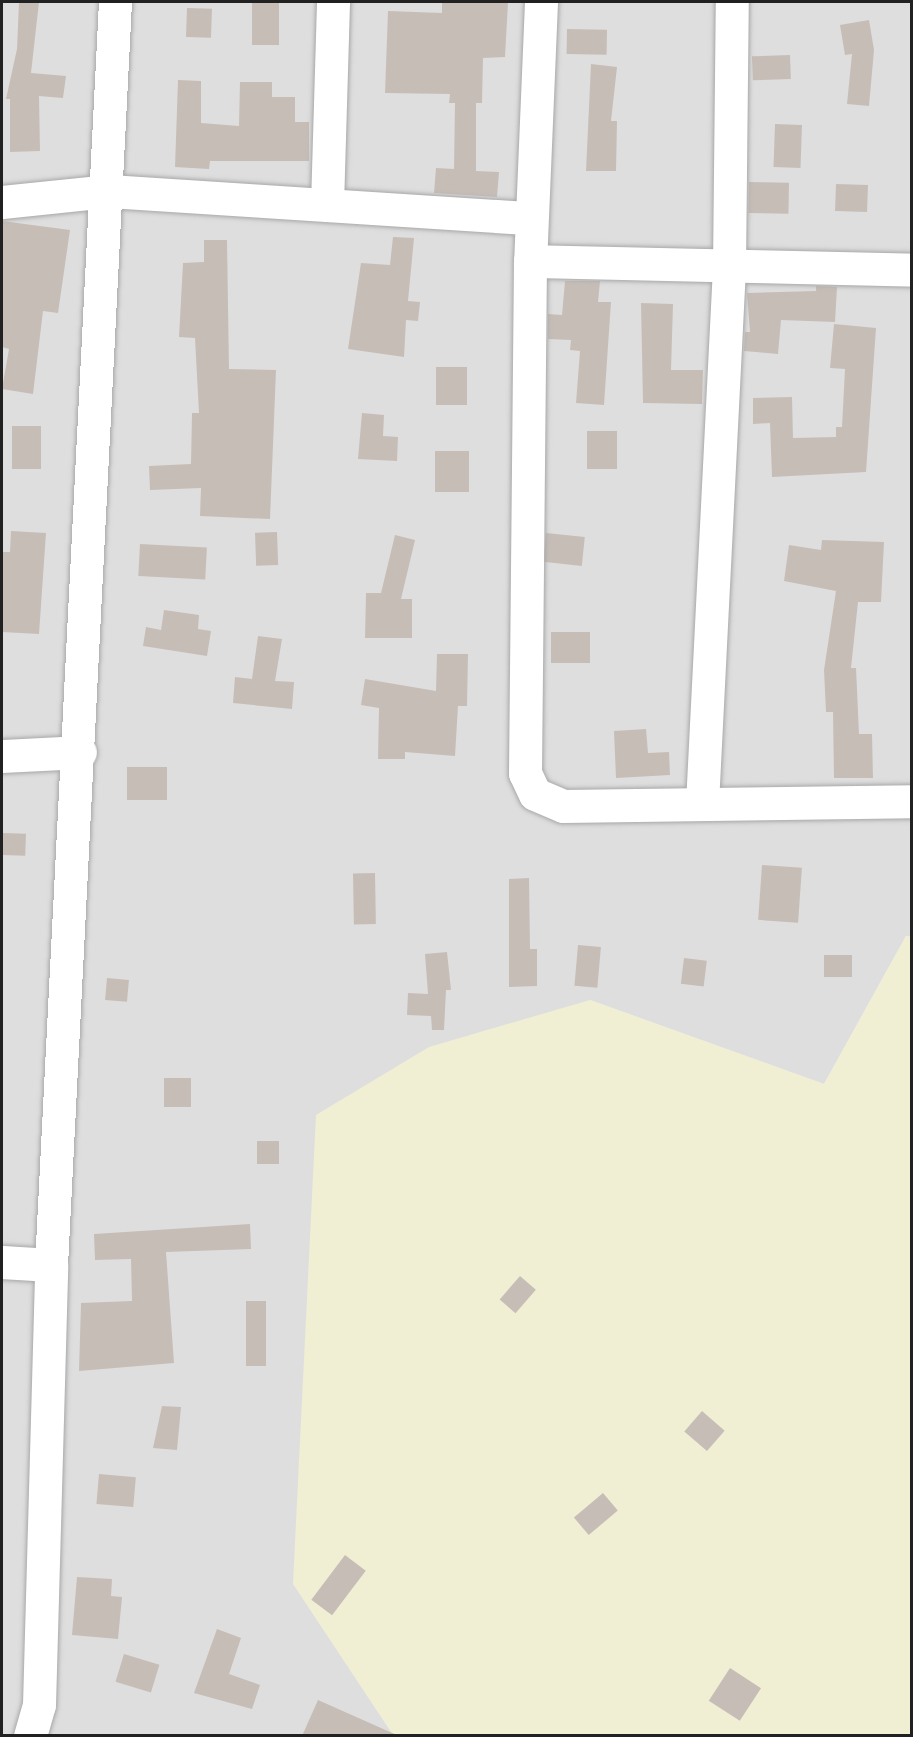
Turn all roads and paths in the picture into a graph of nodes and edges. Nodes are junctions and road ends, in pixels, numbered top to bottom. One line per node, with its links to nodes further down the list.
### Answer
1 (115, 2): 5 (street)
2 (333, 2): 7 (street)
3 (541, 2): 8 (street)
4 (732, 2): 10 (street)
5 (109, 191): 6 (street); 7 (street); 12 (street)
6 (2, 202)
7 (327, 205): 8 (street)
8 (531, 218): 9 (street)
9 (530, 261): 10 (street); 15 (street)
10 (729, 268): 11 (street); 15 (street)
11 (912, 270)
12 (80, 752): 13 (street); 17 (street)
13 (2, 756)
14 (912, 801): 15 (street)
15 (702, 804)
16 (2, 1262): 17 (street)
17 (51, 1265): 18 (street)
18 (30, 1736)

